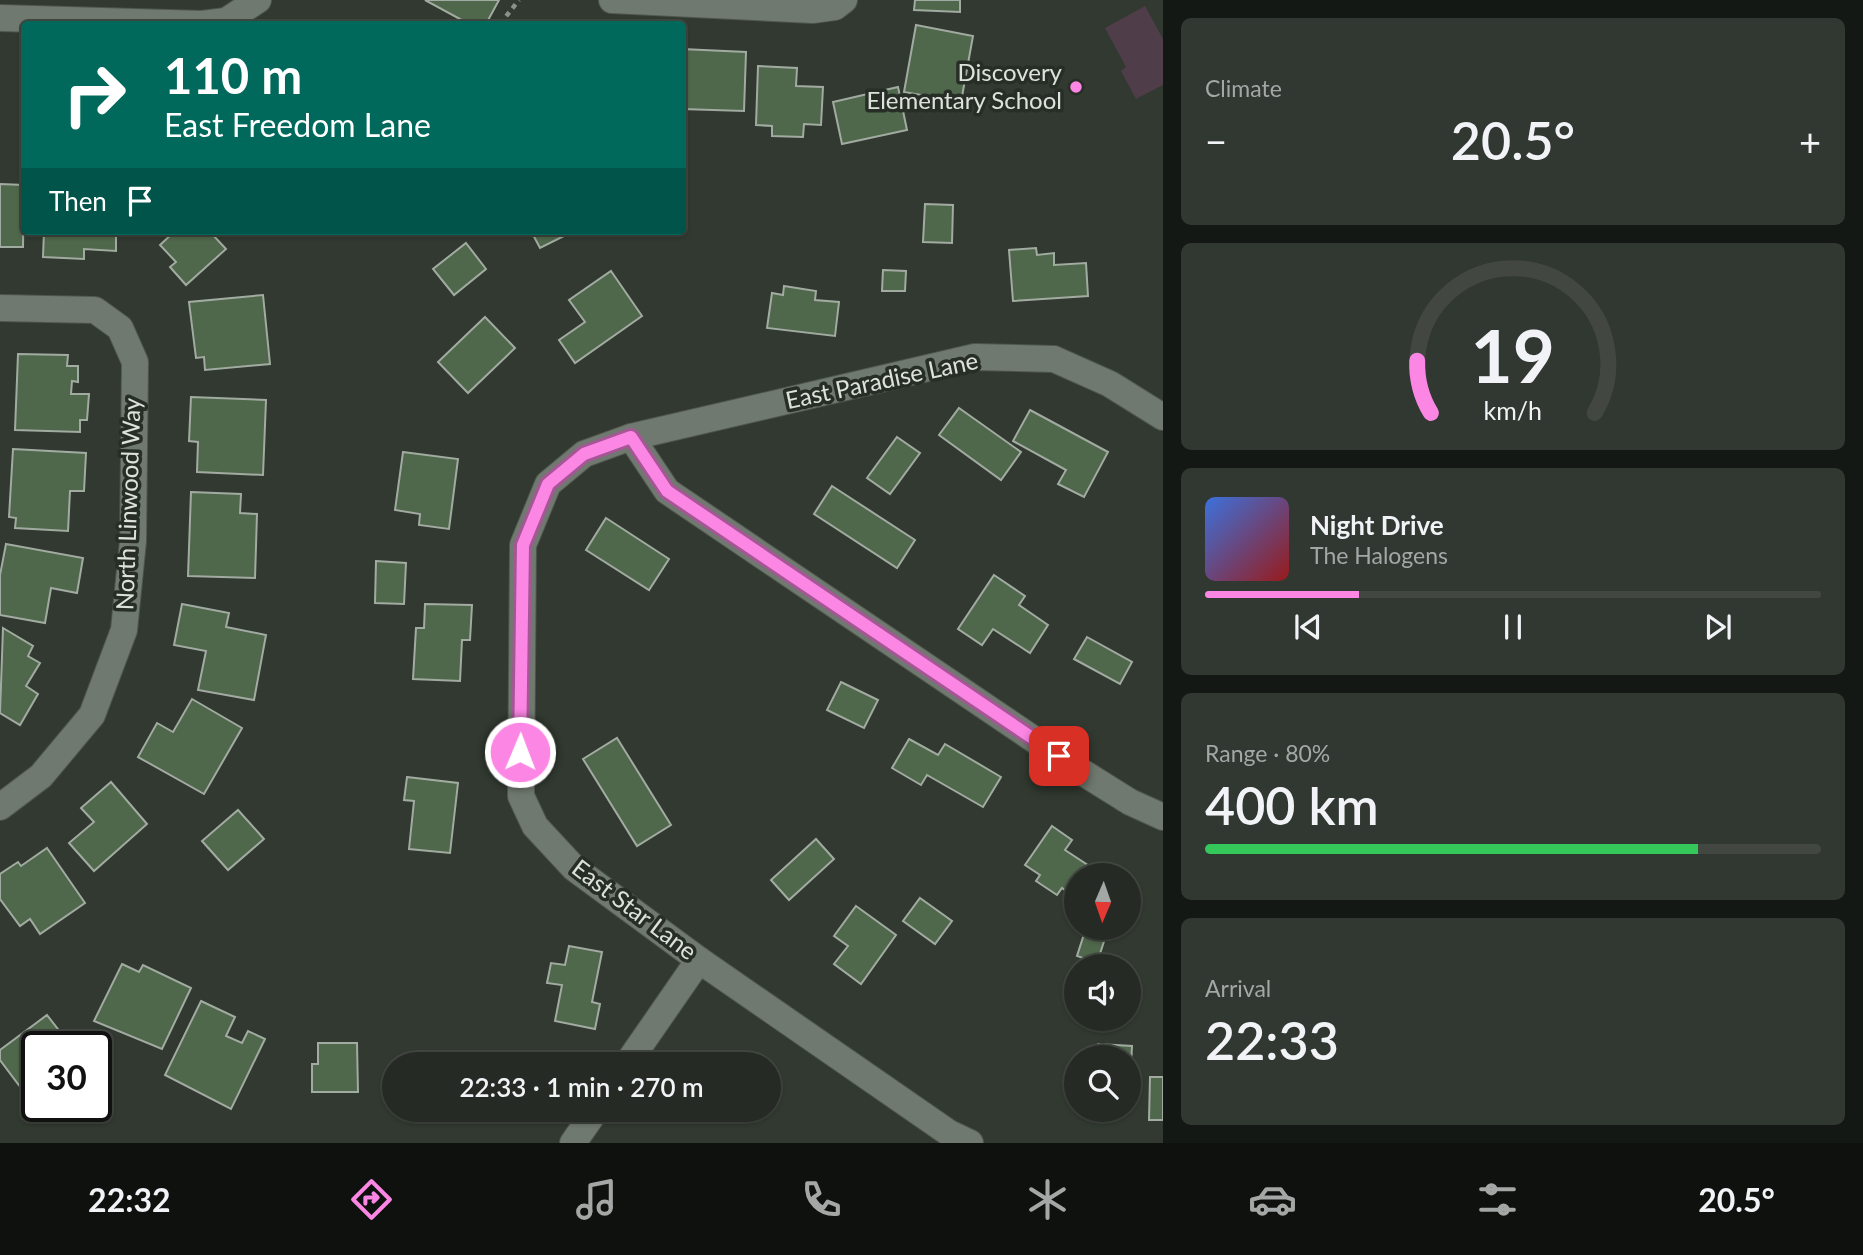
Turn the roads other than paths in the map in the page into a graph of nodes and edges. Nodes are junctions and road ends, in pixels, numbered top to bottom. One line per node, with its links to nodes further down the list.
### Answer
1 (258, 0): 7 (street)
2 (612, 0): 3 (street)
3 (839, 4)
4 (40, 10): 5 (street); 6 (street)
5 (0, 18)
6 (167, 21)
7 (226, 21)
8 (0, 308): 11 (street, North Linwood Way)
9 (1163, 417): 10 (street, East Paradise Lane)
10 (631, 437): 12 (street); 13 (street, East Star Lane)
11 (0, 807)
12 (1163, 817)
13 (699, 960): 14 (street); 17 (street, East Star Lane)
14 (635, 1052)
15 (587, 1122): 16 (street)
16 (572, 1143)
17 (970, 1143)

